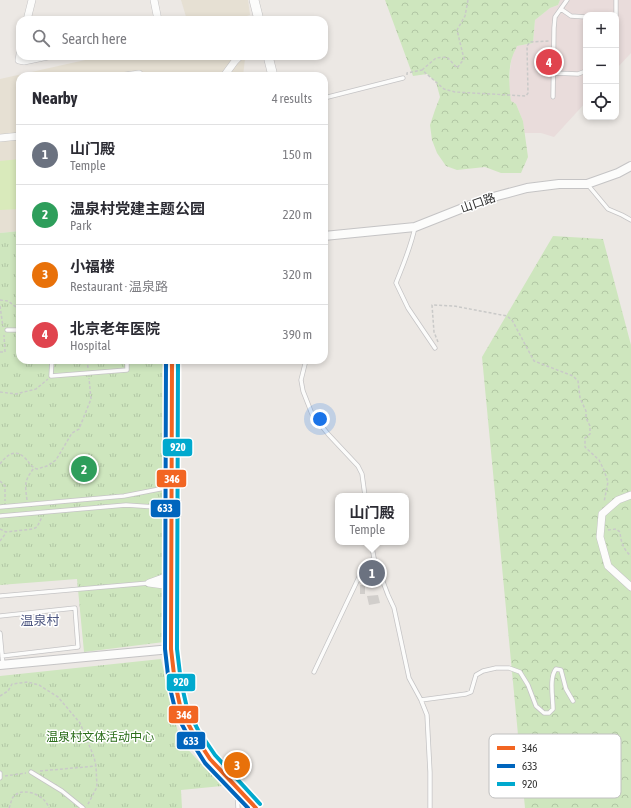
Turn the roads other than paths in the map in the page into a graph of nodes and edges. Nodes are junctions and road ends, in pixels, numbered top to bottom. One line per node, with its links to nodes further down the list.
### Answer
1 (32, 0): 8 (street)
2 (154, 0): 9 (street)
3 (254, 0): 10 (main road)
4 (567, 0): 6 (lane)
5 (616, 0): 7 (lane)
6 (561, 9): 11 (lane); 19 (lane)
7 (616, 12)
8 (28, 16)
9 (157, 16)
10 (258, 16)
11 (583, 17)
12 (19, 60): 13 (street)
13 (29, 60)
14 (235, 60): 16 (street)
15 (269, 60): 17 (main road)
16 (227, 72)
17 (271, 72)
18 (583, 72): 19 (lane)
19 (553, 73): 22 (lane)
20 (403, 78): 21 (lane)
21 (328, 97)
22 (553, 97)
23 (16, 136): 24 (street)
24 (0, 138)
25 (631, 166): 26 (street, 山口路)
26 (587, 184): 27 (lane); 28 (street, 山口路)
27 (631, 220)
28 (415, 227): 29 (street, 山口路); 32 (lane)
29 (328, 236)
30 (7, 330): 31 (lane)
31 (16, 330)
32 (435, 348)
33 (52, 364): 34 (lane)
34 (127, 364)
35 (172, 364): 37 (main road)
36 (305, 364): 38 (lane)
37 (171, 487): 40 (lane); 42 (main road)
38 (365, 493)
39 (631, 496): 50 (street)
40 (44, 504): 41 (lane); 43 (lane)
41 (0, 507)
42 (171, 508): 43 (lane); 47 (main road)
43 (44, 512): 44 (lane)
44 (0, 516)
45 (372, 545): 46 (lane)
46 (374, 558): 57 (lane); 58 (lane)
47 (171, 575): 48 (street); 49 (main road)
48 (150, 583): 49 (street); 51 (lane)
49 (171, 586): 54 (main road)
50 (631, 587)
51 (0, 596)
52 (0, 616): 55 (lane)
53 (0, 633): 55 (lane)
54 (171, 649): 56 (street); 63 (main road)
55 (2, 656): 56 (lane)
56 (2, 665)
57 (314, 672)
58 (421, 700): 59 (lane); 67 (lane)
59 (573, 702)
60 (31, 772): 64 (lane)
61 (0, 773): 62 (lane)
62 (0, 777)
63 (237, 788): 65 (lane); 66 (main road)
64 (82, 808)
65 (238, 808)
66 (256, 808)
67 (430, 808)

